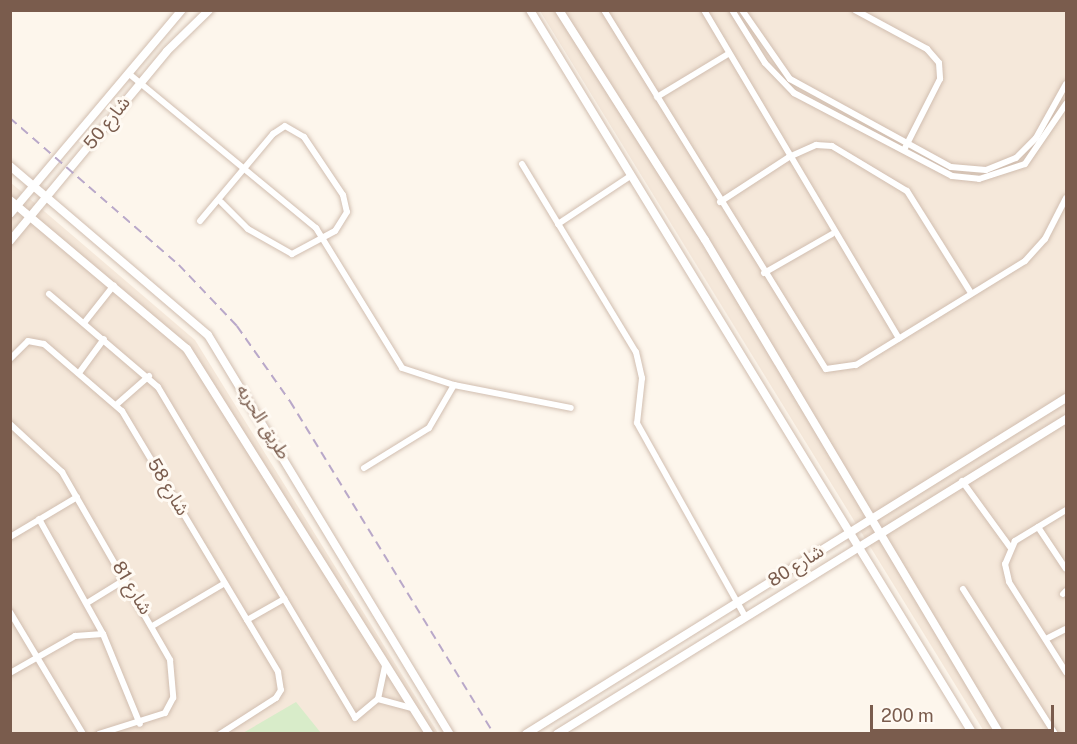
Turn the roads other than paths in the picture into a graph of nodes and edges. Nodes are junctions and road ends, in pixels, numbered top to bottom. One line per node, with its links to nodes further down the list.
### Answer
1 (182, 10): 11 (street, شارع 50)
2 (209, 10): 12 (street, شارع 50)
3 (530, 10): 22 (street)
4 (559, 10): 57 (street)
5 (604, 10): 14 (street)
6 (704, 10): 10 (street)
7 (732, 10): 17 (street)
8 (742, 10): 16 (street)
9 (855, 10): 16 (street)
10 (728, 54): 14 (street); 18 (street)
11 (128, 73): 12 (street); 23 (street, شارع 50)
12 (139, 83): 21 (street); 24 (street, شارع 50)
13 (1066, 84): 16 (street)
14 (657, 97): 27 (street)
15 (1066, 104): 17 (street)
16 (906, 145): 17 (street)
17 (903, 153)
18 (789, 157): 27 (street); 33 (street); 38 (street)
19 (522, 164): 32 (street)
20 (10, 166): 23 (street, طريق الحريه)
21 (248, 170): 26 (street); 34 (street); 34 (street)
22 (629, 177): 32 (street); 59 (street)
23 (35, 186): 24 (street, طريق الحريه); 28 (street, شارع 50)
24 (47, 196): 30 (street, شارع 50); 92 (street, طريق الحريه)
25 (1066, 198): 38 (street)
26 (221, 202): 31 (street); 34 (street)
27 (720, 202): 36 (street)
28 (14, 203): 29 (street, شارع 50); 30 (street, طريق الحريه)
29 (10, 214)
30 (31, 217): 35 (street, شارع 50); 37 (street, طريق الحريه)
31 (200, 221)
32 (558, 224): 69 (street)
33 (832, 234): 36 (street); 41 (street)
34 (324, 239): 46 (street)
35 (10, 241)
36 (764, 273): 41 (street)
37 (114, 285): 40 (street); 81 (street, طريق الحريه)
38 (971, 293): 41 (street)
39 (49, 294): 40 (street)
40 (84, 323): 42 (street)
41 (899, 338)
42 (104, 339): 44 (street); 45 (street)
43 (10, 359): 44 (street, شارع 58)
44 (79, 373): 48 (street, شارع 58)
45 (149, 376): 48 (street); 68 (street)
46 (454, 385): 49 (street); 52 (street)
47 (1066, 398): 57 (street, شارع 80)
48 (116, 405): 66 (street, شارع 58)
49 (571, 408)
50 (1066, 418): 53 (street, شارع 80)
51 (10, 424): 54 (street, شارع 81)
52 (364, 468)
53 (962, 481): 60 (street, شارع 80); 63 (street)
54 (76, 497): 56 (street); 65 (street, شارع 81)
55 (1066, 510): 58 (street)
56 (39, 519): 61 (street); 70 (street)
57 (870, 520): 59 (street, شارع 80); 60 (street)
58 (1038, 527): 63 (street); 64 (street)
59 (849, 533): 62 (street); 69 (street, شارع 80)
60 (878, 535): 62 (street, شارع 80); 96 (street)
61 (10, 537)
62 (858, 547): 72 (street, شارع 80); 95 (street)
63 (1010, 547): 78 (street)
64 (1066, 569)
65 (126, 579): 70 (street); 74 (street, شارع 81)
66 (225, 583): 73 (street, شارع 58); 74 (street)
67 (963, 589): 97 (street)
68 (284, 599): 73 (street); 84 (street)
69 (737, 602): 72 (street); 76 (street, شارع 80)
70 (87, 603): 77 (street)
71 (10, 612): 80 (street)
72 (745, 616): 79 (street, شارع 80)
73 (247, 620): 90 (street, شارع 58)
74 (154, 625): 86 (street, شارع 81)
75 (1066, 629): 78 (street)
76 (691, 631): 79 (street); 93 (street, شارع 80)
77 (103, 634): 80 (street); 86 (street)
78 (1046, 639): 82 (street)
79 (699, 646): 94 (street, شارع 80)
80 (38, 658): 83 (street); 88 (street)
81 (385, 662): 84 (street); 85 (street, طريق الحريه)
82 (1066, 672)
83 (10, 673)
84 (378, 699): 85 (street)
85 (412, 708): 91 (street, طريق الحريه)
86 (140, 724): 87 (street, شارع 81)
87 (122, 731): 89 (street, شارع 81)
88 (83, 734)
89 (99, 734)
90 (220, 734)
91 (429, 734)
92 (450, 734)
93 (526, 734)
94 (557, 734)
95 (973, 734)
96 (1000, 734)
97 (1055, 734)

